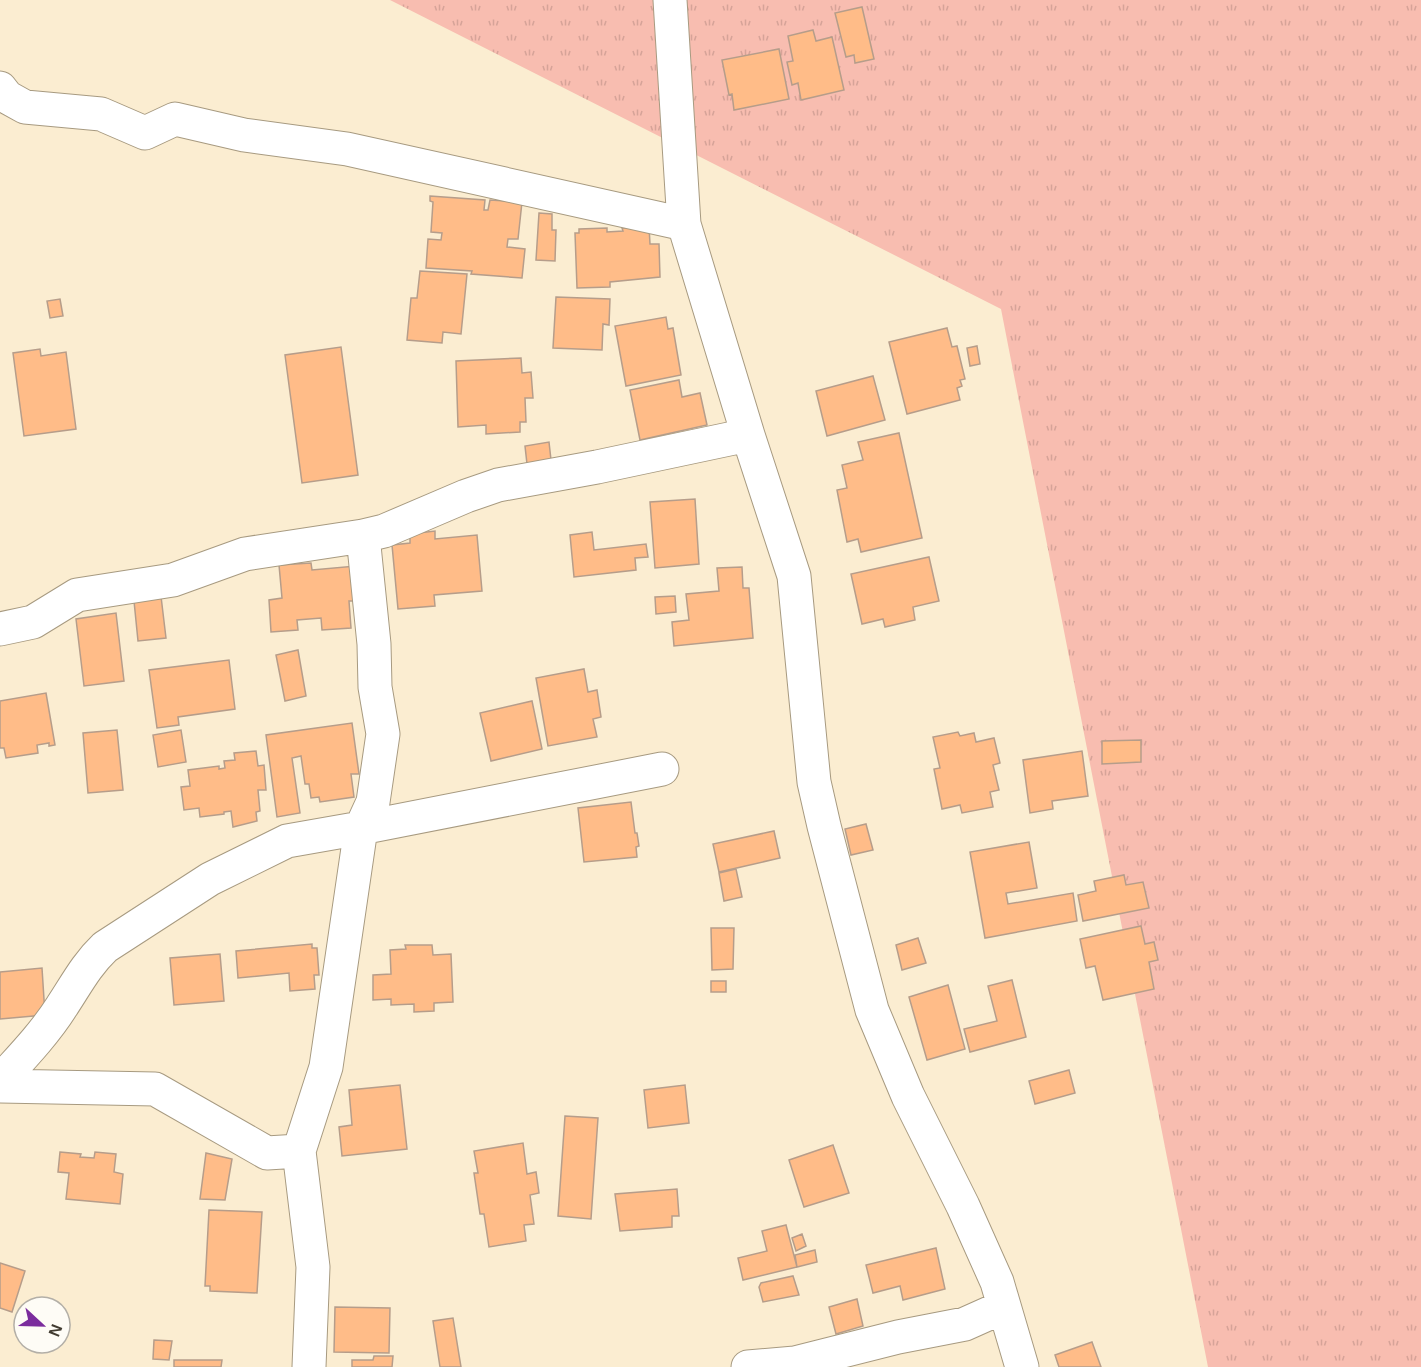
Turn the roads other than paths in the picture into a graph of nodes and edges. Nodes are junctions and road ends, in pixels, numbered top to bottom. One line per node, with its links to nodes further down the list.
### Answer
1 (670, 0): 3 (street)
2 (0, 88): 3 (street)
3 (684, 224): 4 (street)
4 (748, 435): 5 (street); 12 (street)
5 (363, 536): 6 (street); 8 (street)
6 (0, 629)
7 (662, 769): 8 (street)
8 (361, 828): 9 (street); 11 (street)
9 (0, 1081)
10 (0, 1086): 11 (street)
11 (299, 1151): 13 (street)
12 (1004, 1307): 14 (street); 15 (street)
13 (309, 1367)
14 (748, 1367)
15 (1022, 1367)

